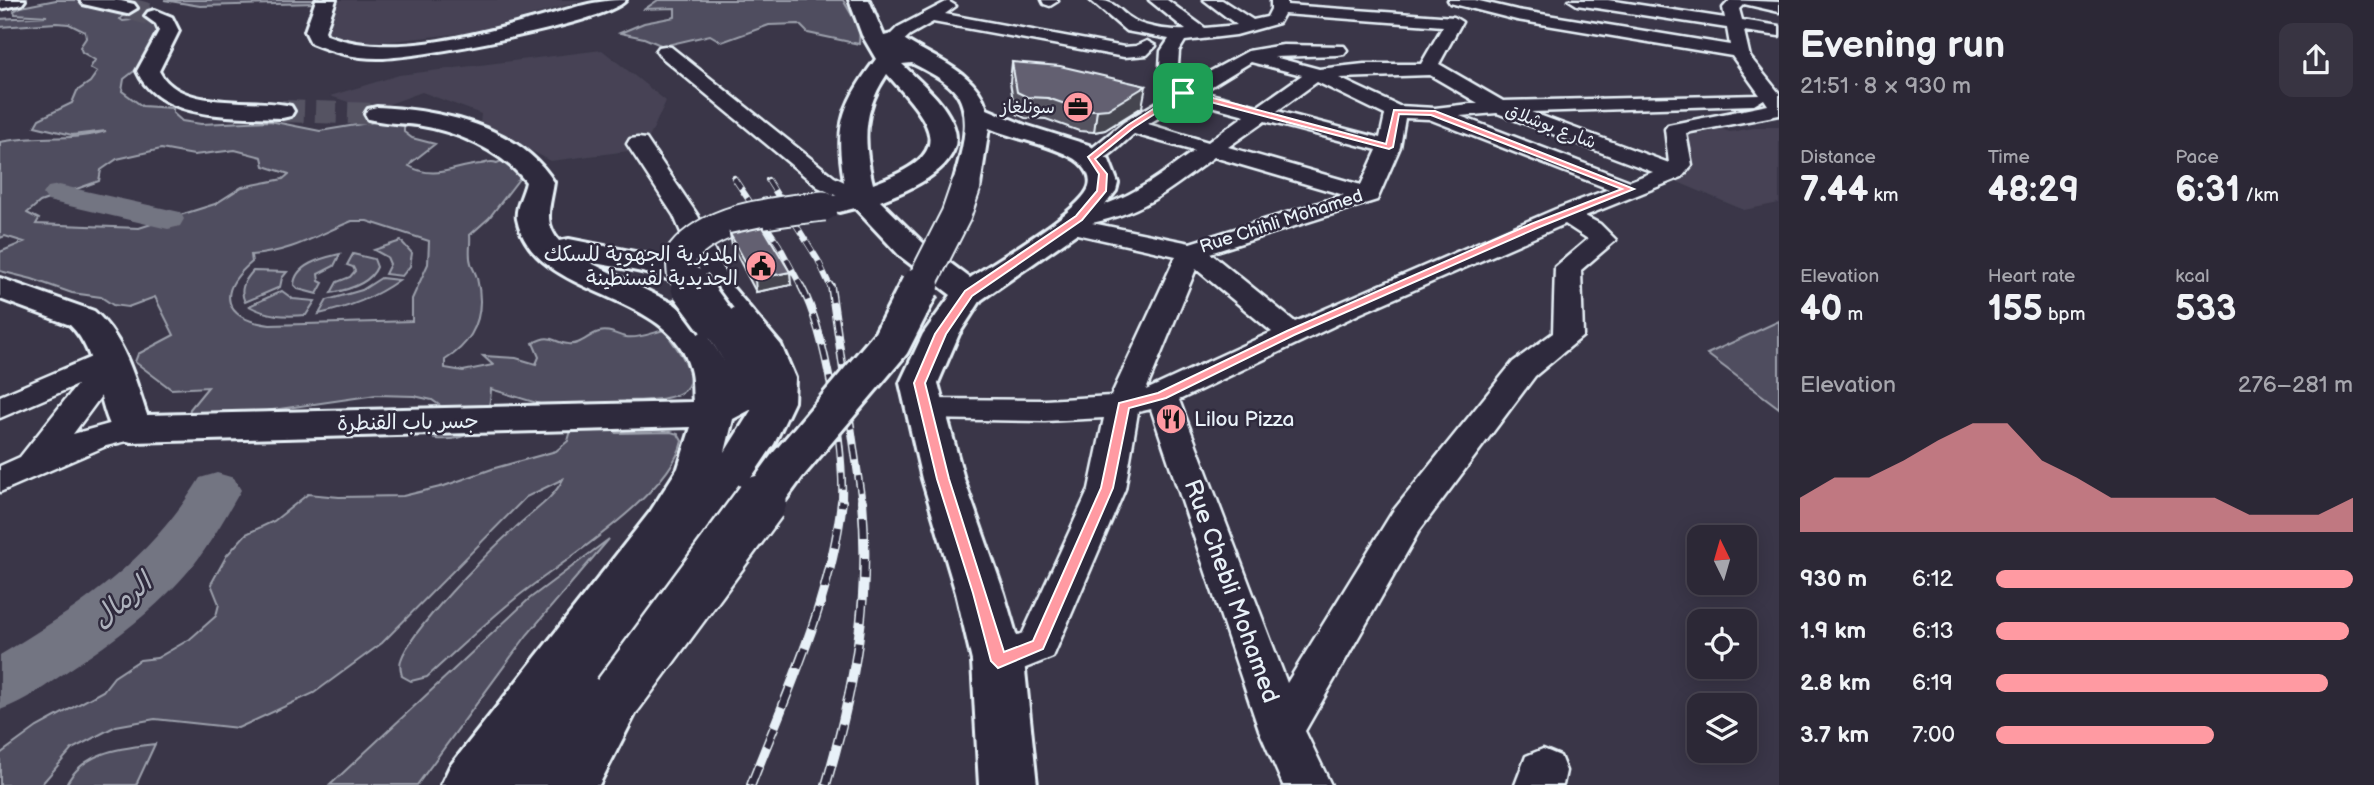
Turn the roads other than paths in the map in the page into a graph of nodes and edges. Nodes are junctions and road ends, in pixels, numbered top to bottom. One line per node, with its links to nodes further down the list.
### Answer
1 (15, 0): 15 (main road)
2 (90, 0): 18 (main road)
3 (326, 0): 22 (main road)
4 (600, 0): 22 (main road)
5 (616, 0): 22 (main road)
6 (859, 0): 28 (main road)
7 (877, 0): 28 (main road)
8 (960, 0): 21 (street)
9 (1098, 0): 26 (street)
10 (1157, 0): 25 (street)
11 (1212, 0): 23 (street)
12 (1456, 0): 31 (street)
13 (1577, 0): 19 (street)
14 (1657, 0): 19 (street)
15 (0, 3)
16 (1279, 5): 23 (street); 33 (street)
17 (1779, 7): 19 (street)
18 (127, 8)
19 (1738, 9): 24 (street); 31 (street)
20 (155, 16): 39 (main road)
21 (929, 16): 27 (street); 28 (street)
22 (538, 23)
23 (1250, 26): 25 (street)
24 (1779, 31)
25 (1201, 33): 26 (street)
26 (1179, 36): 35 (street)
27 (1147, 46)
28 (890, 50): 41 (main road); 56 (main road); 56 (main road)
29 (1338, 50): 32 (street)
30 (665, 51): 56 (street)
31 (1740, 52): 37 (street)
32 (1248, 56): 34 (street); 35 (street)
33 (1434, 69): 34 (street); 38 (street, شارع بوشلاق)
34 (1315, 75): 40 (street); 44 (street)
35 (1190, 89): 44 (street); 46 (street)
36 (1626, 102): 37 (street); 38 (street); 47 (street)
37 (1777, 105): 47 (street)
38 (1499, 107): 42 (street); 53 (street, شارع بوشلاق)
39 (282, 111)
40 (1396, 112): 42 (street); 49 (street, Rue Chihli Mohamed)
41 (976, 113): 51 (main road); 52 (main road)
42 (1432, 113): 54 (street)
43 (377, 114): 60 (main road)
44 (1259, 114): 49 (street); 50 (street)
45 (1779, 124): 47 (street)
46 (1131, 127): 50 (street); 51 (street)
47 (1675, 129): 53 (street)
48 (638, 144): 63 (street)
49 (1389, 147): 55 (street, Rue Chihli Mohamed)
50 (1209, 149): 55 (street); 58 (street)
51 (1079, 152): 52 (main road); 58 (main road)
52 (970, 167): 77 (main road, bridge)
53 (1674, 172): 54 (street)
54 (1630, 189): 57 (street)
55 (1369, 195): 59 (street, Rue Chihli Mohamed)
56 (862, 199): 62 (main road); 63 (main road, bridge)
57 (1565, 214): 64 (street); 74 (street)
58 (1073, 222): 59 (street, Rue Chihli Mohamed); 62 (main road)
59 (1191, 251): 64 (street); 67 (street)
60 (652, 284): 63 (main road); 70 (main road)
61 (0, 288): 65 (main road)
62 (969, 293): 69 (main road)
63 (719, 308): 70 (main road); 76 (main road)
64 (1291, 333): 66 (street)
65 (108, 362): 68 (street); 71 (main road); 72 (street)
66 (1162, 396): 67 (street); 74 (street, Rue Chebli Mohamed)
67 (1123, 406): 69 (street); 73 (street)
68 (0, 408)
69 (924, 409): 73 (main road)
70 (714, 412): 71 (main road, جسر باب القنطرة); 75 (main road)
71 (148, 428): 72 (street)
72 (12, 471)
73 (998, 661): 78 (main road)
74 (1282, 730): 79 (street, Rue Chebli Mohamed)
75 (470, 785)
76 (518, 785)
77 (569, 785)
78 (1008, 785)
79 (1307, 785)

